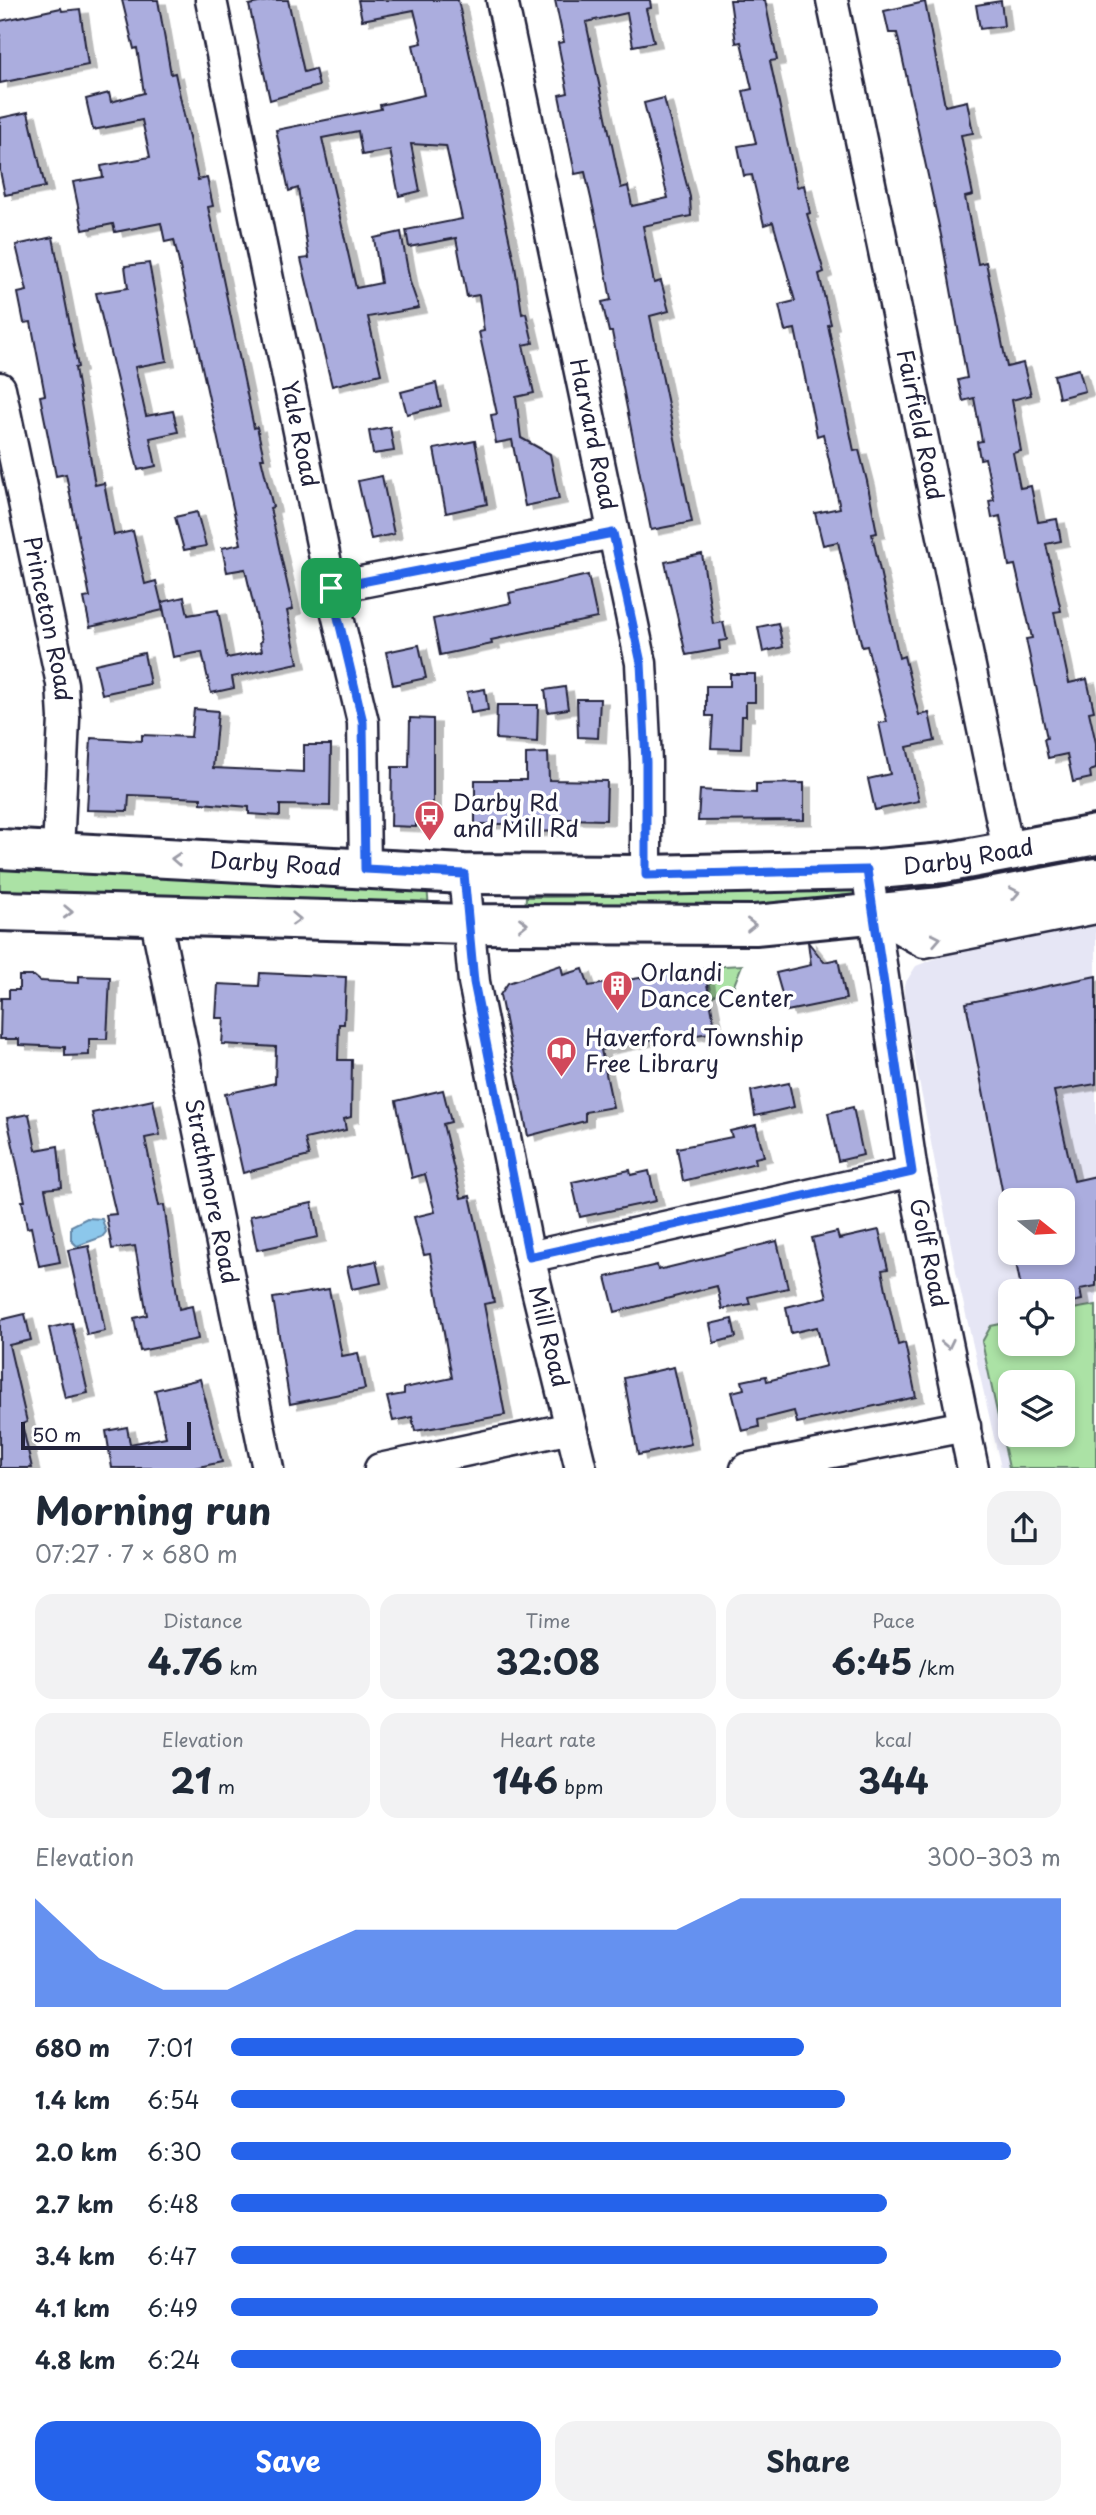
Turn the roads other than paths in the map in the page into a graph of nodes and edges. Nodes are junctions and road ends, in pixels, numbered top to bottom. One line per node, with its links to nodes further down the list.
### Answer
1 (211, 0): 6 (street, Yale Road)
2 (502, 0): 5 (street, Harvard Road)
3 (832, 0): 9 (street, Fairfield Road)
4 (0, 388): 10 (street, Princeton Road)
5 (613, 533): 6 (street); 14 (street, Harvard Road)
6 (331, 588): 11 (street, Yale Road)
7 (1096, 835): 9 (main road, Darby Road)
8 (0, 849): 10 (main road, Darby Road)
9 (1008, 850): 12 (main road, Darby Road)
10 (58, 852): 11 (main road, Darby Road, one-way to 10)
11 (365, 869): 13 (main road, Darby Road)
12 (867, 870): 14 (main road, Darby Road); 19 (street, Golf Road)
13 (464, 874): 14 (main road, Darby Road); 20 (street, Mill Road)
14 (646, 875)
15 (1096, 878): 19 (main road, Darby Road, one-way to 15)
16 (1096, 908): 19 (street, one-way to 16)
17 (0, 911): 18 (main road, Darby Road, one-way to 18)
18 (155, 915): 20 (main road, Darby Road, one-way to 20); 25 (street, Strathmore Road)
19 (875, 915): 20 (main road, Darby Road, one-way to 19); 21 (street, Golf Road)
20 (468, 924): 22 (street, Mill Road)
21 (912, 1172): 22 (street); 23 (street, Golf Road, one-way to 23)
22 (529, 1257): 24 (street, Mill Road)
23 (965, 1426): 28 (street); 29 (street, Golf Road)
24 (571, 1428): 26 (street); 27 (street, Mill Road)
25 (268, 1468)
26 (380, 1468)
27 (581, 1468)
28 (747, 1468)
29 (973, 1468)

